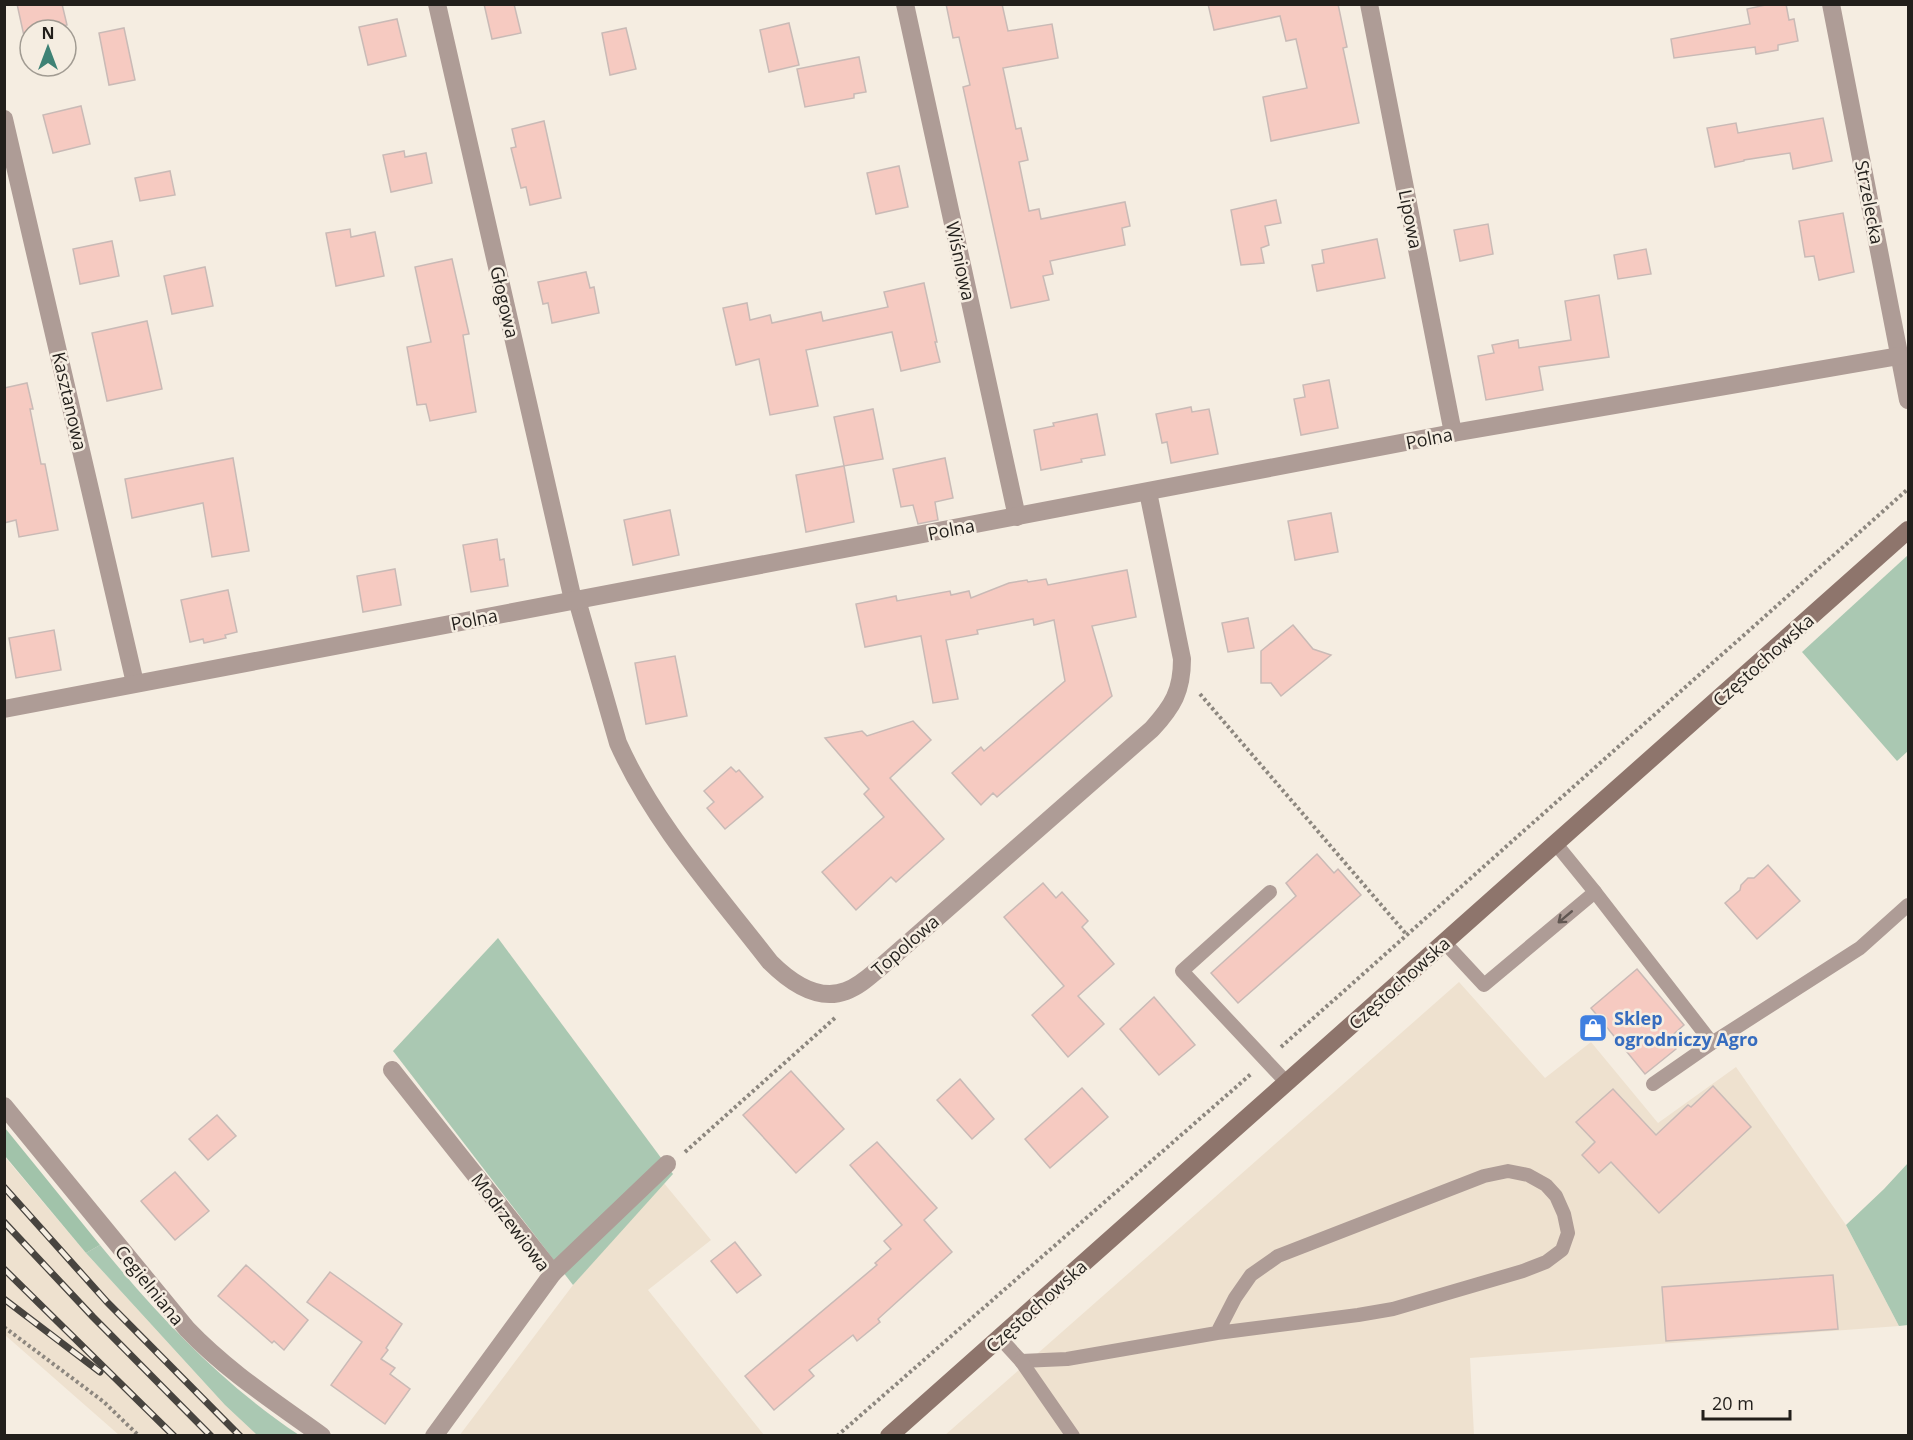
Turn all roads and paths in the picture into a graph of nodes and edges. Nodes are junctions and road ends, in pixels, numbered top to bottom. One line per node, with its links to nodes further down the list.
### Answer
1 (437, 4): 13 (street, Głogowa)
2 (905, 4): 11 (street, Wiśniowa)
3 (1369, 4): 8 (street, Lipowa)
4 (1831, 4): 6 (street, Strzelecka)
5 (4, 119): 15 (street, Kasztanowa)
6 (1899, 356): 7 (street, Strzelecka); 8 (street, Polna)
7 (1908, 400)
8 (1453, 433): 10 (street, Polna)
9 (1908, 489): 21 (path)
10 (1148, 492): 11 (street, Polna); 14 (street, Topolowa)
11 (1017, 517): 13 (street, Polna)
12 (1908, 530): 17 (main road, Częstochowska)
13 (575, 600): 15 (street, Polna); 23 (street)
14 (1182, 677): 21 (path); 23 (street, Topolowa)
15 (135, 683): 16 (street, Polna)
16 (4, 709)
17 (1557, 844): 19 (lane); 22 (main road, Częstochowska)
18 (1270, 892): 28 (lane)
19 (1595, 892): 22 (lane, one-way to 22); 24 (lane)
20 (1908, 904): 24 (lane)
21 (1407, 935): 25 (path)
22 (1445, 943): 28 (main road, Częstochowska)
23 (845, 992): 31 (path)
24 (1712, 1043): 29 (lane)
25 (1279, 1048)
26 (392, 1070): 32 (street, Modrzewiowa)
27 (1254, 1071): 40 (path)
28 (1287, 1083): 35 (main road, Częstochowska)
29 (1653, 1084)
30 (4, 1106): 38 (street, Cegielniana)
31 (667, 1164): 32 (street)
32 (553, 1273): 39 (street, Modrzewiowa)
33 (4, 1327): 37 (path)
34 (1217, 1333): 34 (lane); 36 (lane)
35 (1000, 1338): 36 (lane); 41 (main road, Częstochowska)
36 (1021, 1361): 42 (lane)
37 (138, 1436)
38 (322, 1436)
39 (434, 1436)
40 (837, 1436)
41 (890, 1436)
42 (1073, 1436)

